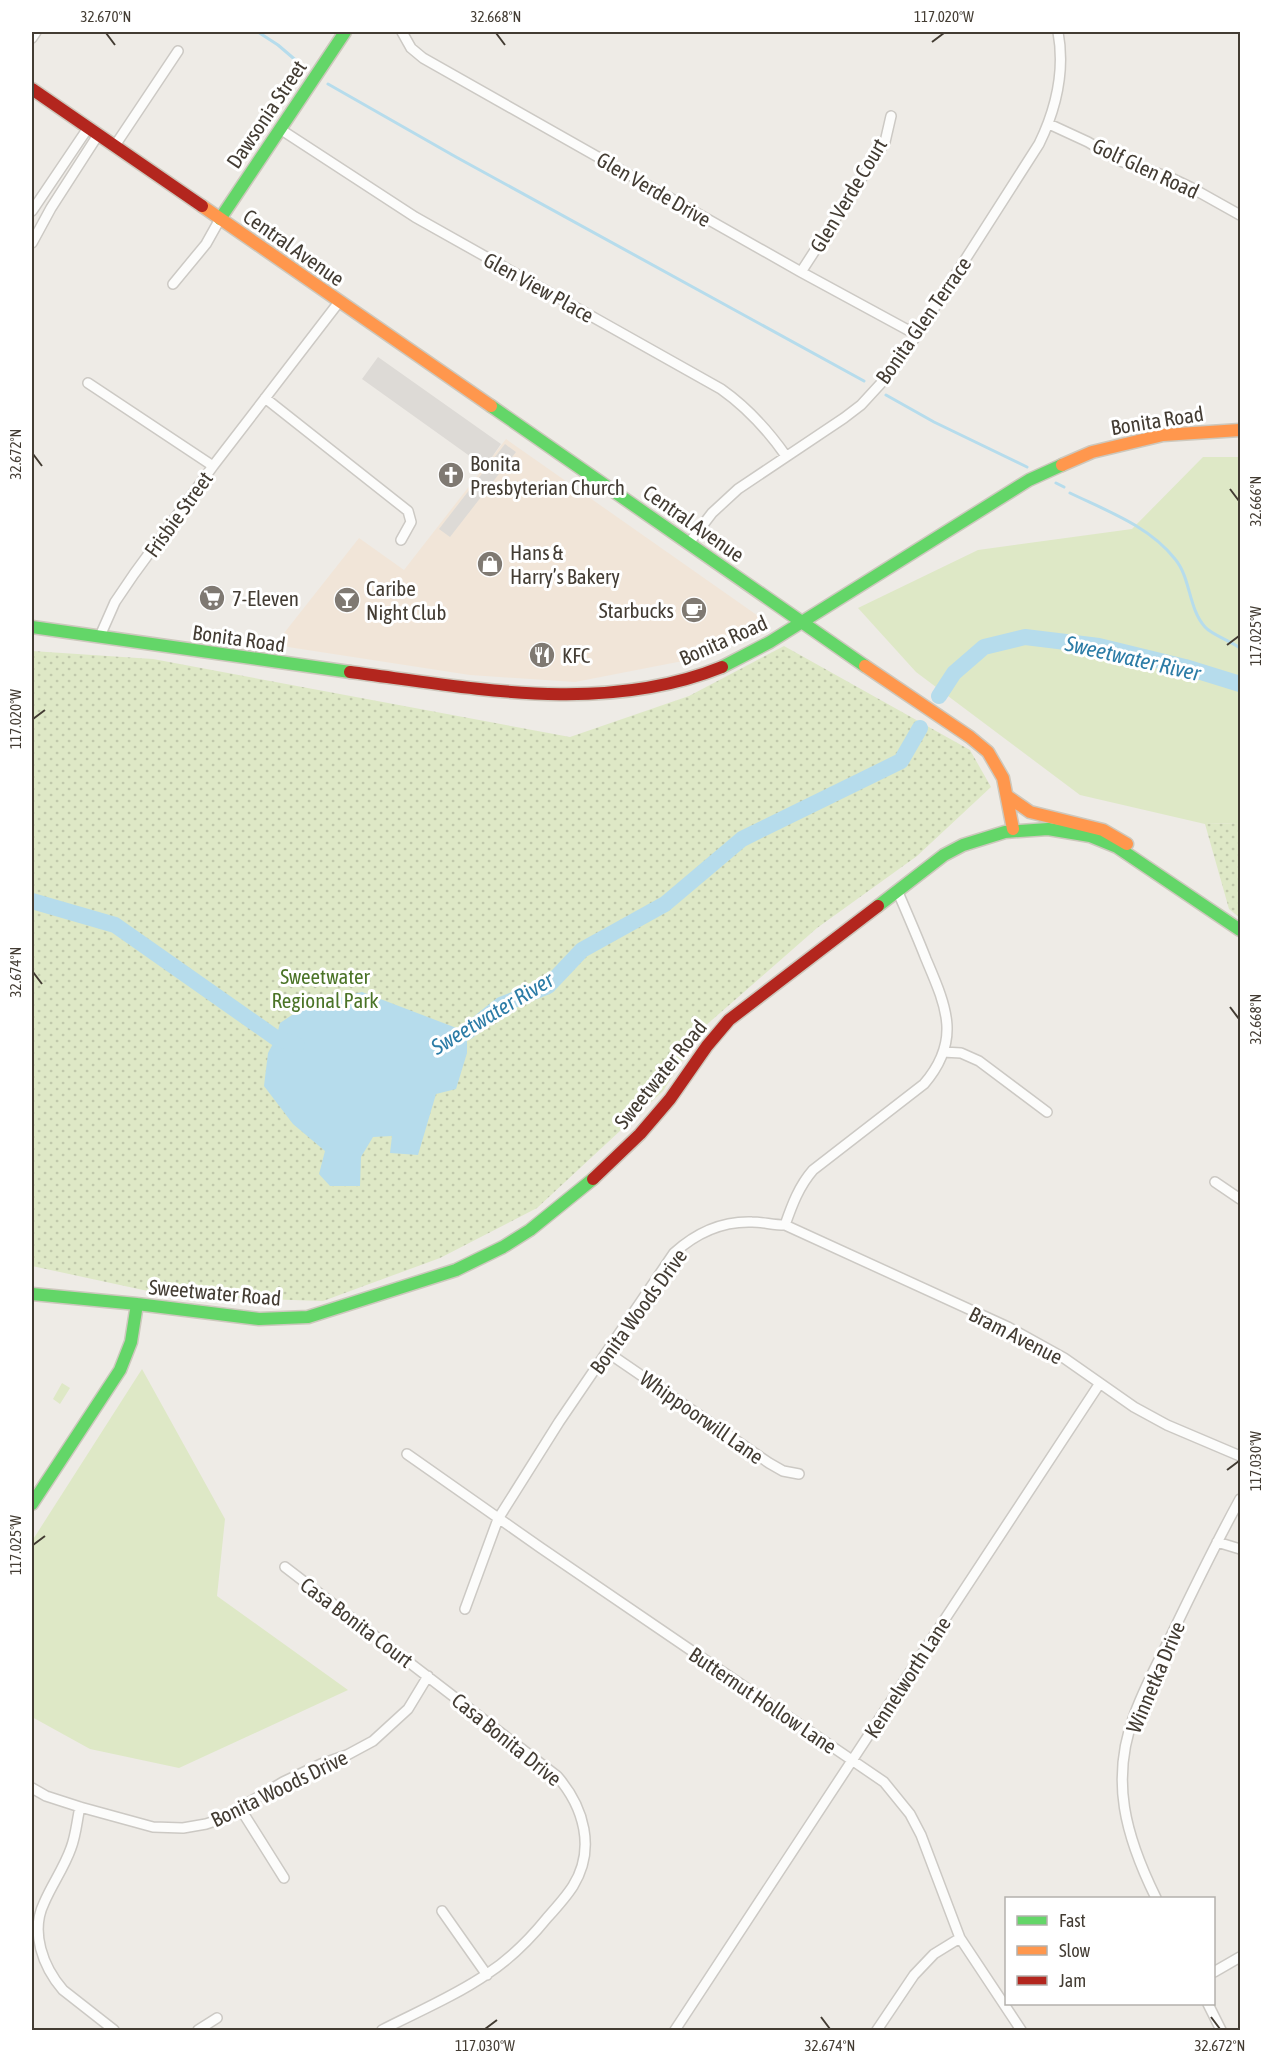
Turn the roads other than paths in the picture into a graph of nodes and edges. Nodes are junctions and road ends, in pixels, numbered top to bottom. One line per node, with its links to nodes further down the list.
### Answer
1 (36, 32): 5 (street)
2 (345, 32): 10 (main road, Dawsonia Street)
3 (402, 32): 17 (street, Glen Verde Drive)
4 (1058, 32): 9 (street, Bonita Glen Terrace)
5 (32, 38)
6 (178, 51): 12 (street)
7 (32, 89): 11 (main road, Central Avenue)
8 (891, 116): 17 (street, Glen Verde Court)
9 (1049, 124): 14 (street, Golf Glen Road); 20 (street, Bonita Glen Terrace)
10 (280, 129): 15 (main road, Dawsonia Street); 24 (street, Glen View Place)
11 (93, 132): 12 (main road, Central Avenue); 13 (street); 16 (street)
12 (114, 147): 15 (main road, Central Avenue)
13 (32, 211)
14 (1240, 215)
15 (220, 219): 18 (street, Central Avenue); 19 (main road, Central Avenue)
16 (32, 243)
17 (801, 272): 20 (street, Glen Verde Drive)
18 (173, 284)
19 (339, 302): 22 (street, Frisbie Street); 27 (main road, Central Avenue)
20 (917, 335): 24 (street, Bonita Glen Terrace)
21 (88, 383): 25 (street)
22 (265, 398): 25 (street, Frisbie Street); 26 (street)
23 (1240, 430): 28 (main road, Bonita Road)
24 (786, 456): 27 (street, Bonita Glen Terrace)
25 (213, 466): 30 (street, Frisbie Street)
26 (402, 540)
27 (689, 543): 28 (main road, Central Avenue)
28 (801, 622): 30 (main road, Bonita Road); 31 (main road, Central Avenue)
29 (32, 627): 30 (main road, Bonita Road)
30 (100, 636)
31 (1007, 796): 32 (main road, Central Avenue); 33 (main road)
32 (1013, 829): 33 (main road, Sweetwater Road); 34 (main road, Sweetwater Road)
33 (1145, 864): 35 (main road, Sweetwater Road)
34 (897, 891): 36 (street); 42 (main road, Sweetwater Road)
35 (1240, 930)
36 (943, 1052): 37 (street); 40 (street)
37 (1047, 1112)
38 (1215, 1182): 39 (street)
39 (1240, 1199)
40 (785, 1225): 43 (street, Bonita Woods Drive); 44 (street, Bram Avenue)
41 (32, 1294): 42 (main road, Sweetwater Road)
42 (137, 1304): 49 (main road)
43 (607, 1352): 47 (street, Whippoorwill Lane); 50 (street, Bonita Woods Drive)
44 (1100, 1383): 46 (street, Bram Avenue); 56 (street, Kennelworth Lane)
45 (407, 1454): 50 (street, Butternut Hollow Lane)
46 (1240, 1456)
47 (800, 1474)
48 (1240, 1499): 51 (street, Winnetka Drive)
49 (32, 1504)
50 (498, 1519): 54 (street, Bonita Woods Drive); 56 (street, Butternut Hollow Lane)
51 (1217, 1542): 52 (street); 61 (street, Winnetka Drive)
52 (1240, 1549)
53 (285, 1567): 55 (street, Casa Bonita Court)
54 (465, 1609)
55 (428, 1676): 59 (street, Bonita Woods Drive); 66 (street, Casa Bonita Drive)
56 (852, 1760): 63 (street, Butternut Hollow Lane); 72 (street, Kennelworth Lane)
57 (32, 1788): 58 (street, Bonita Woods Drive)
58 (80, 1807): 59 (street, Bonita Woods Drive); 69 (street)
59 (240, 1808): 60 (street)
60 (284, 1878)
61 (1155, 1897)
62 (442, 1911): 66 (street)
63 (960, 1938): 73 (street); 74 (street, Butternut Hollow Lane)
64 (1240, 1957): 65 (street)
65 (1215, 1971)
66 (487, 1975): 71 (street, Casa Bonita Drive)
67 (1208, 2005): 75 (street)
68 (217, 2018): 70 (street)
69 (114, 2031)
70 (198, 2031)
71 (382, 2031)
72 (675, 2031)
73 (877, 2031)
74 (1021, 2031)
75 (1221, 2031)

